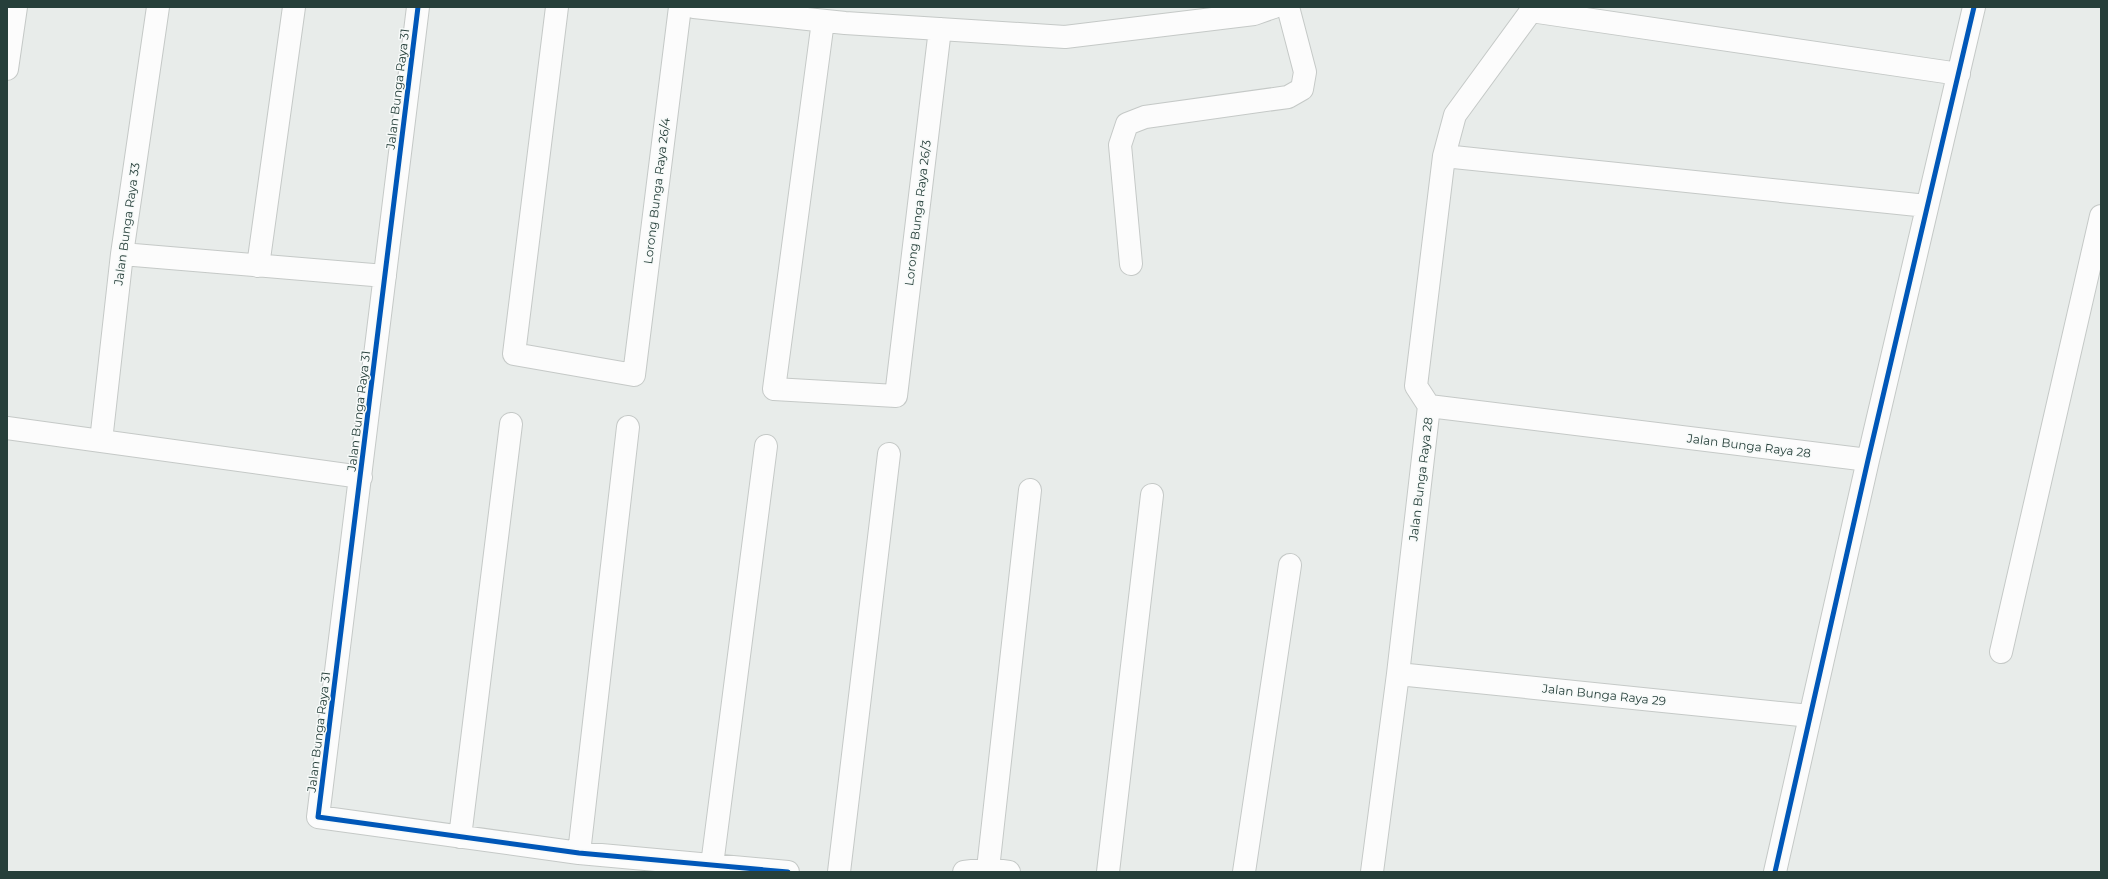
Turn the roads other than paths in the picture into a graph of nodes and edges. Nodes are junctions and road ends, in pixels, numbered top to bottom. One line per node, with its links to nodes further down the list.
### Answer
1 (16, 7): 15 (street)
2 (158, 7): 20 (street, Jalan Bunga Raya 33)
3 (294, 7): 22 (street)
4 (418, 7): 23 (street, Jalan Bunga Raya 31)
5 (558, 7): 6 (street, Lorong Bunga Raya 26/4)
6 (680, 7)
7 (694, 7): 13 (street)
8 (1274, 7): 12 (street)
9 (1288, 7): 21 (street)
10 (1974, 7): 16 (street)
11 (1532, 9): 16 (street); 17 (street)
12 (1207, 13): 14 (street)
13 (823, 21): 14 (street); 14 (street, Lorong Bunga Raya 26/3)
14 (940, 29)
15 (7, 69)
16 (1959, 74): 18 (street)
17 (1444, 156): 18 (street); 24 (street)
18 (1927, 206): 31 (street)
19 (2101, 216): 36 (street)
20 (122, 254): 22 (street); 28 (street, Jalan Bunga Raya 33)
21 (1132, 264)
22 (258, 266): 23 (street)
23 (385, 276): 32 (street, Jalan Bunga Raya 31)
24 (1429, 406): 31 (street, Jalan Bunga Raya 28); 37 (street, Jalan Bunga Raya 28)
25 (511, 424): 39 (street)
26 (628, 427): 40 (street)
27 (7, 428): 28 (street)
28 (101, 441): 32 (street)
29 (766, 446): 41 (street)
30 (889, 454): 44 (street)
31 (1868, 460): 38 (street)
32 (361, 477): 39 (street, Jalan Bunga Raya 31)
33 (1030, 490): 42 (street)
34 (1152, 495): 47 (street)
35 (1290, 565): 48 (street)
36 (2001, 652)
37 (1398, 674): 38 (street, Jalan Bunga Raya 29); 49 (street, Jalan Bunga Raya 28)
38 (1810, 716): 50 (street)
39 (460, 837): 40 (street)
40 (579, 853): 41 (street)
41 (712, 865): 43 (street)
42 (988, 869): 45 (street); 46 (street)
43 (788, 872)
44 (839, 872)
45 (964, 872)
46 (1009, 872)
47 (1108, 872)
48 (1244, 872)
49 (1372, 872)
50 (1775, 872)

